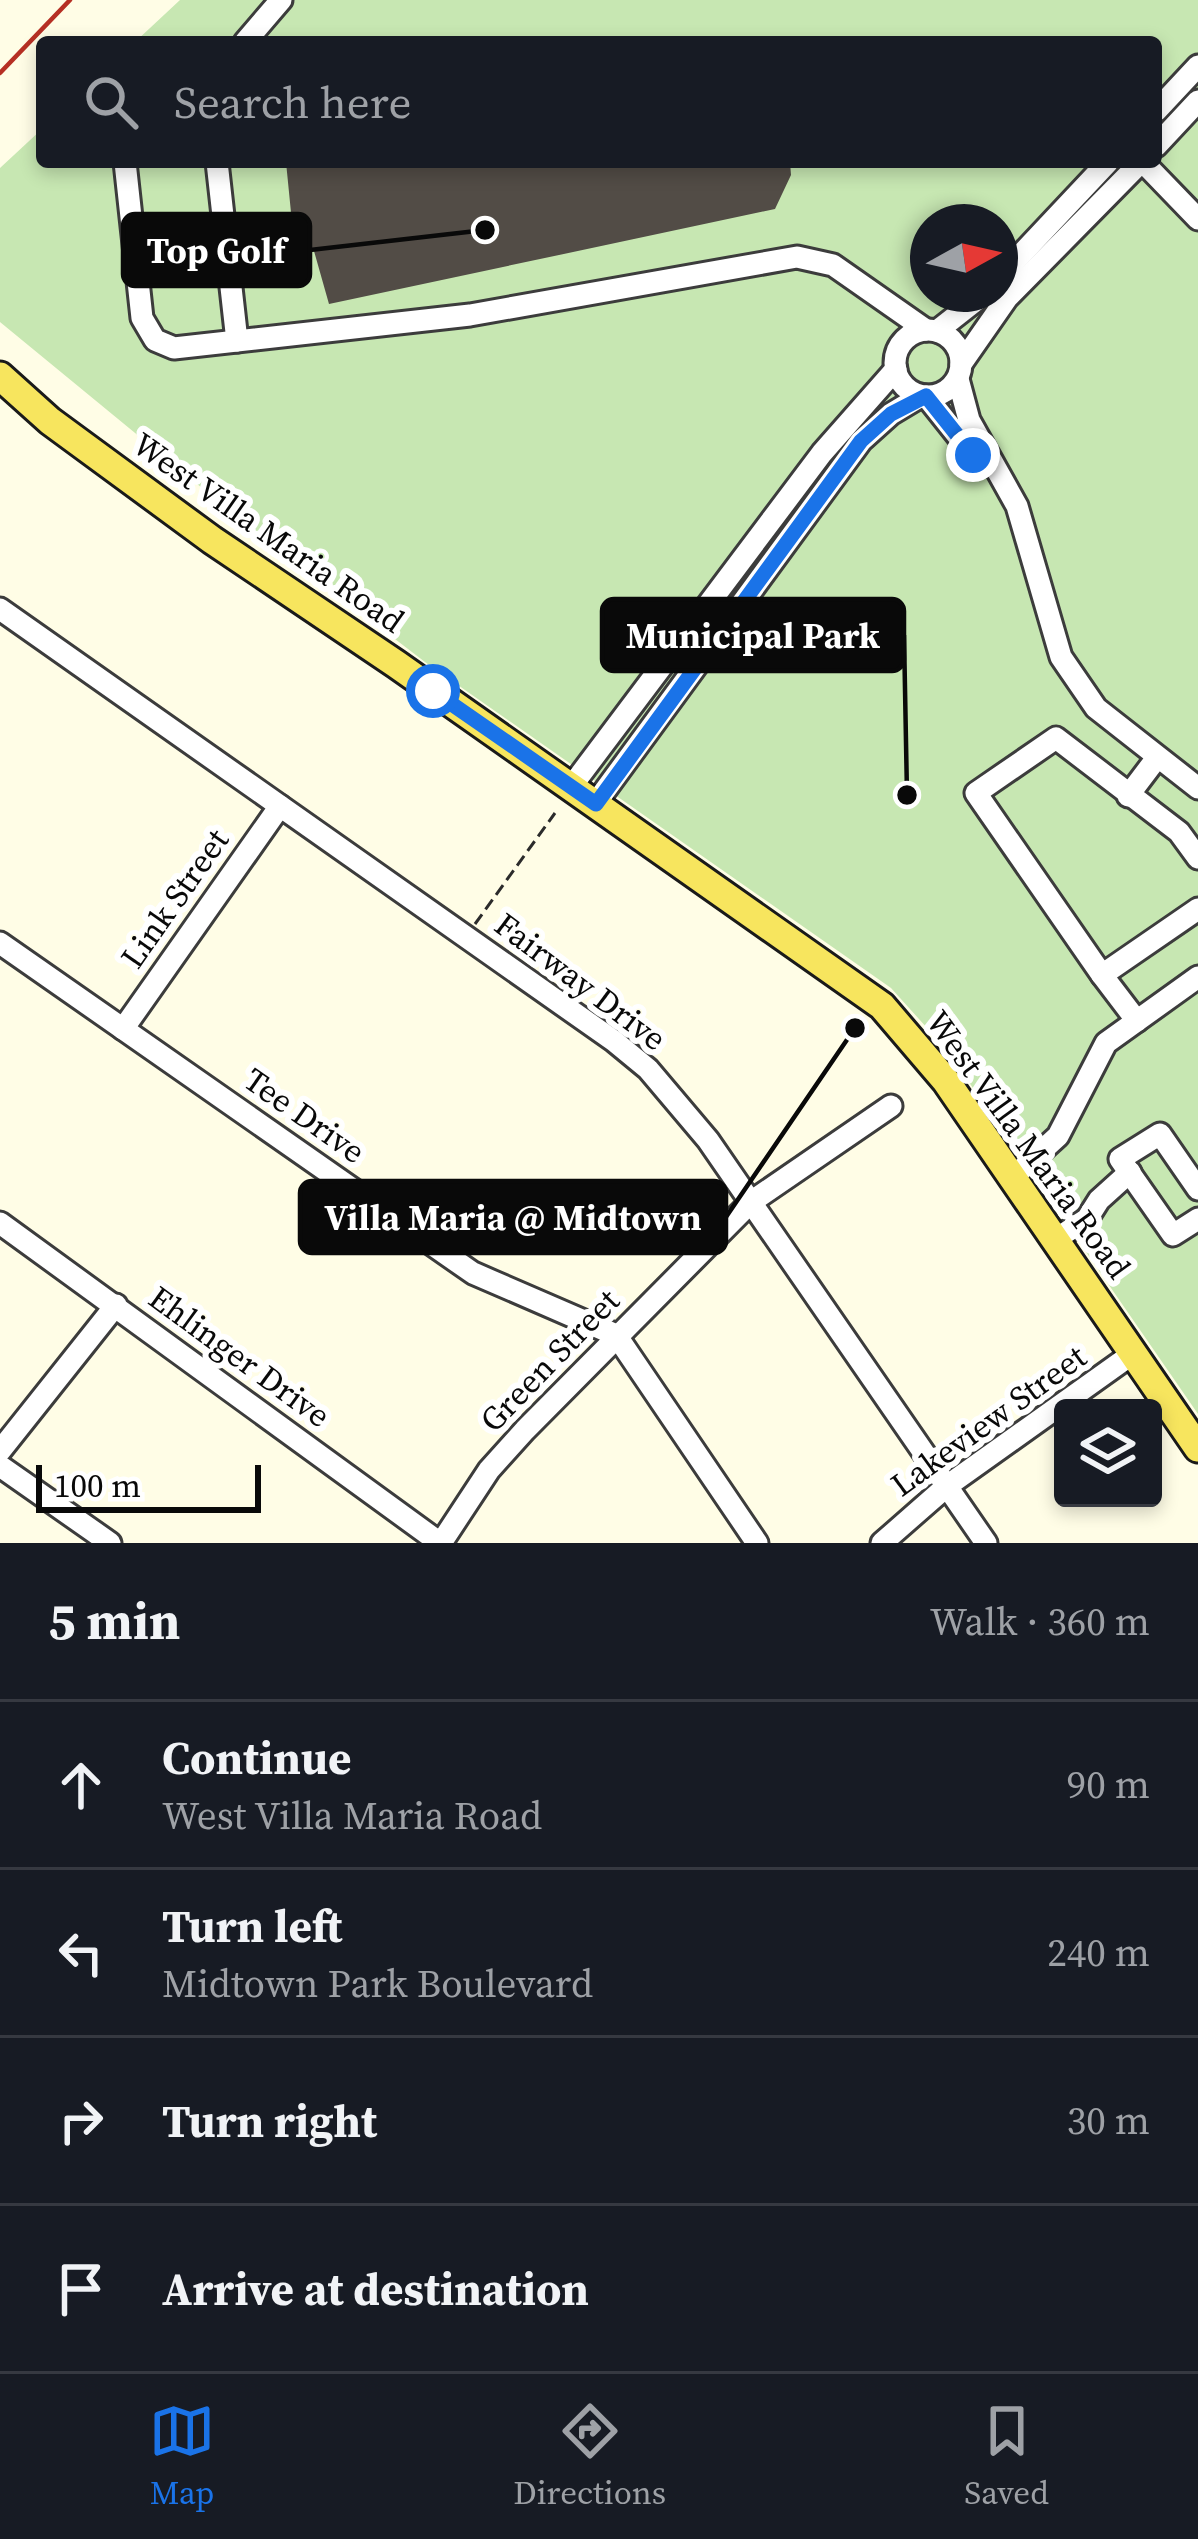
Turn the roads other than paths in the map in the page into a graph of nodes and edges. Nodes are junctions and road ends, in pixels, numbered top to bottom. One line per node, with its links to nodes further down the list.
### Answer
1 (281, 0): 2 (street)
2 (250, 36)
3 (1198, 66): 5 (street)
4 (1198, 100): 6 (street)
5 (1162, 105)
6 (1162, 139)
7 (125, 168): 17 (street)
8 (219, 168): 17 (street)
9 (1102, 168): 13 (street)
10 (1136, 168): 19 (street)
11 (1148, 168): 12 (street)
12 (1198, 219)
13 (1018, 258)
14 (876, 297): 16 (street); 17 (street); 18 (street)
15 (958, 312): 16 (street)
16 (932, 330): 18 (street); 19 (street)
17 (237, 341)
18 (897, 358): 21 (street); 25 (street)
19 (960, 372): 21 (street); 22 (street)
20 (0, 376): 25 (main road, West Villa Maria Road)
21 (923, 396): 22 (street); 28 (street)
22 (987, 458): 24 (street)
23 (0, 609): 29 (street, Fairway Drive)
24 (1156, 759): 26 (street); 27 (street)
25 (572, 787): 28 (main road, West Villa Maria Road)
26 (1198, 788)
27 (1128, 796): 30 (street); 33 (street)
28 (596, 804): 39 (main road, West Villa Maria Road)
29 (280, 806): 36 (street, Link Street); 41 (street, Fairway Drive)
30 (1198, 858)
31 (1198, 909): 33 (street)
32 (0, 944): 36 (street, Tee Drive)
33 (1102, 975): 35 (street)
34 (1198, 977): 35 (street)
35 (1137, 1021): 39 (street)
36 (123, 1029): 46 (street, Tee Drive)
37 (891, 1106): 41 (street, Green Street)
38 (1130, 1172): 40 (street); 42 (street); 44 (street)
39 (1012, 1178): 44 (main road, West Villa Maria Road)
40 (1198, 1189)
41 (751, 1202): 46 (street, Green Street); 51 (street, Fairway Drive)
42 (1198, 1219)
43 (0, 1223): 45 (street, Ehlinger Drive)
44 (1054, 1240): 47 (main road, West Villa Maria Road)
45 (116, 1305): 49 (street); 53 (street, Ehlinger Drive)
46 (616, 1335): 53 (street, Green Street); 54 (street)
47 (1135, 1352): 48 (main road, West Villa Maria Road); 51 (street, Lakeview Street)
48 (1198, 1448)
49 (0, 1451)
50 (0, 1466): 52 (street)
51 (947, 1486): 55 (street, Lakeview Street); 56 (street, Fairway Drive)
52 (110, 1543)
53 (440, 1543)
54 (757, 1543)
55 (882, 1543)
56 (986, 1543)

